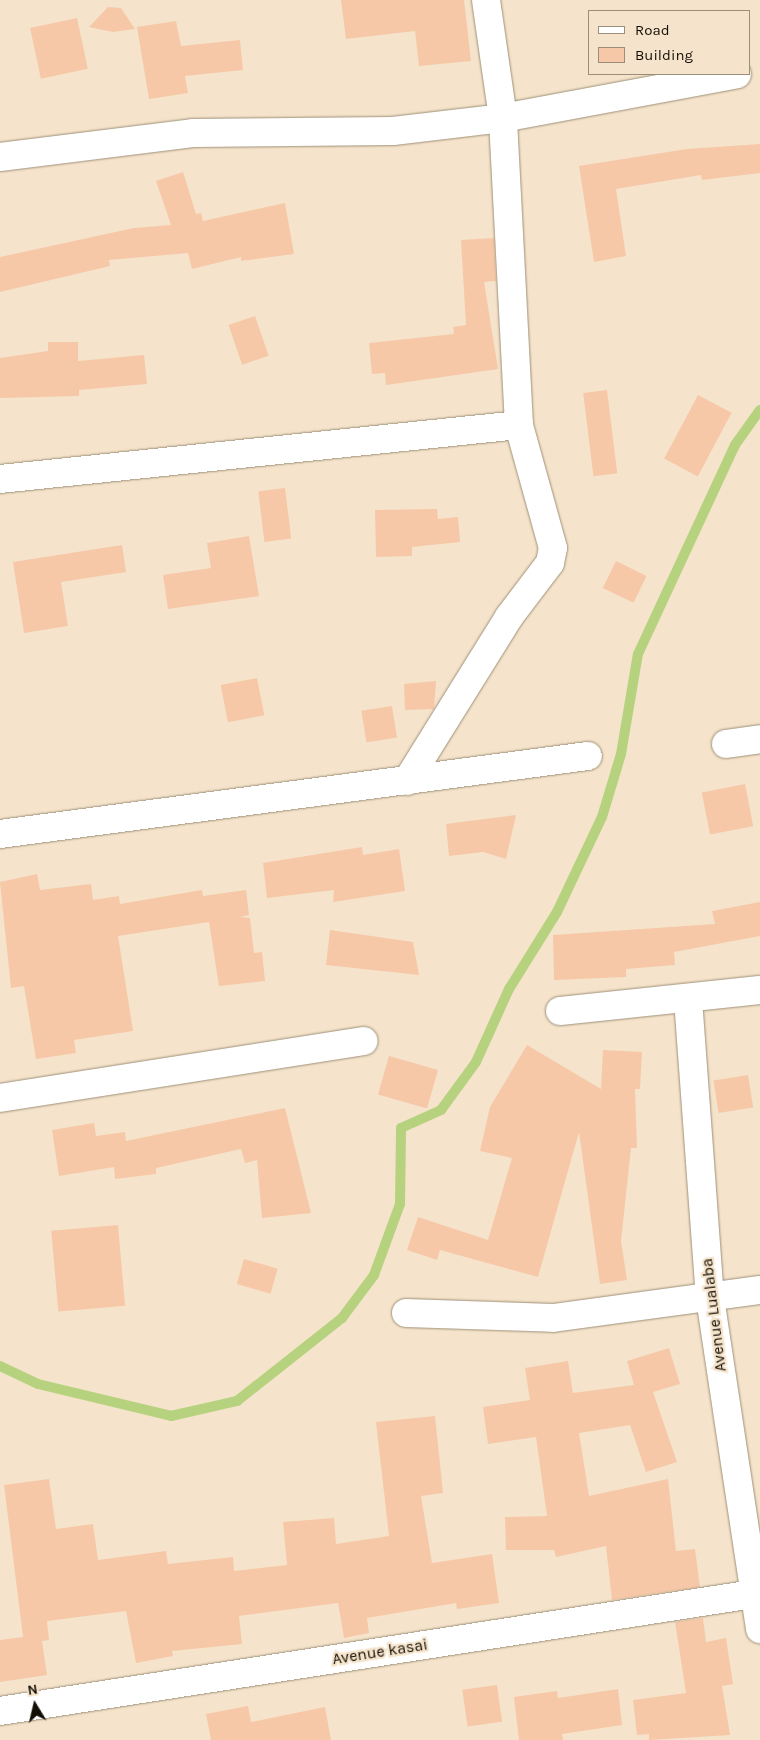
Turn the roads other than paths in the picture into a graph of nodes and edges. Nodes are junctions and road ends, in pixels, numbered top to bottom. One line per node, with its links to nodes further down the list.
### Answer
1 (486, 0): 3 (street)
2 (732, 75): 3 (street)
3 (503, 118): 4 (street); 5 (street)
4 (0, 156)
5 (519, 425): 6 (street); 10 (street)
6 (0, 479)
7 (760, 739): 8 (street)
8 (726, 744)
9 (588, 756): 10 (street)
10 (407, 781): 11 (street)
11 (0, 834)
12 (760, 990): 13 (street)
13 (688, 999): 14 (street); 18 (street, Avenue Lualaba)
14 (560, 1011)
15 (364, 1041): 16 (street)
16 (0, 1098)
17 (760, 1290): 18 (street)
18 (710, 1298): 19 (street); 20 (street, Avenue Lualaba)
19 (406, 1313)
20 (757, 1594): 21 (street, Avenue Lualaba); 22 (street, Avenue kasai)
21 (760, 1629)
22 (0, 1710)

